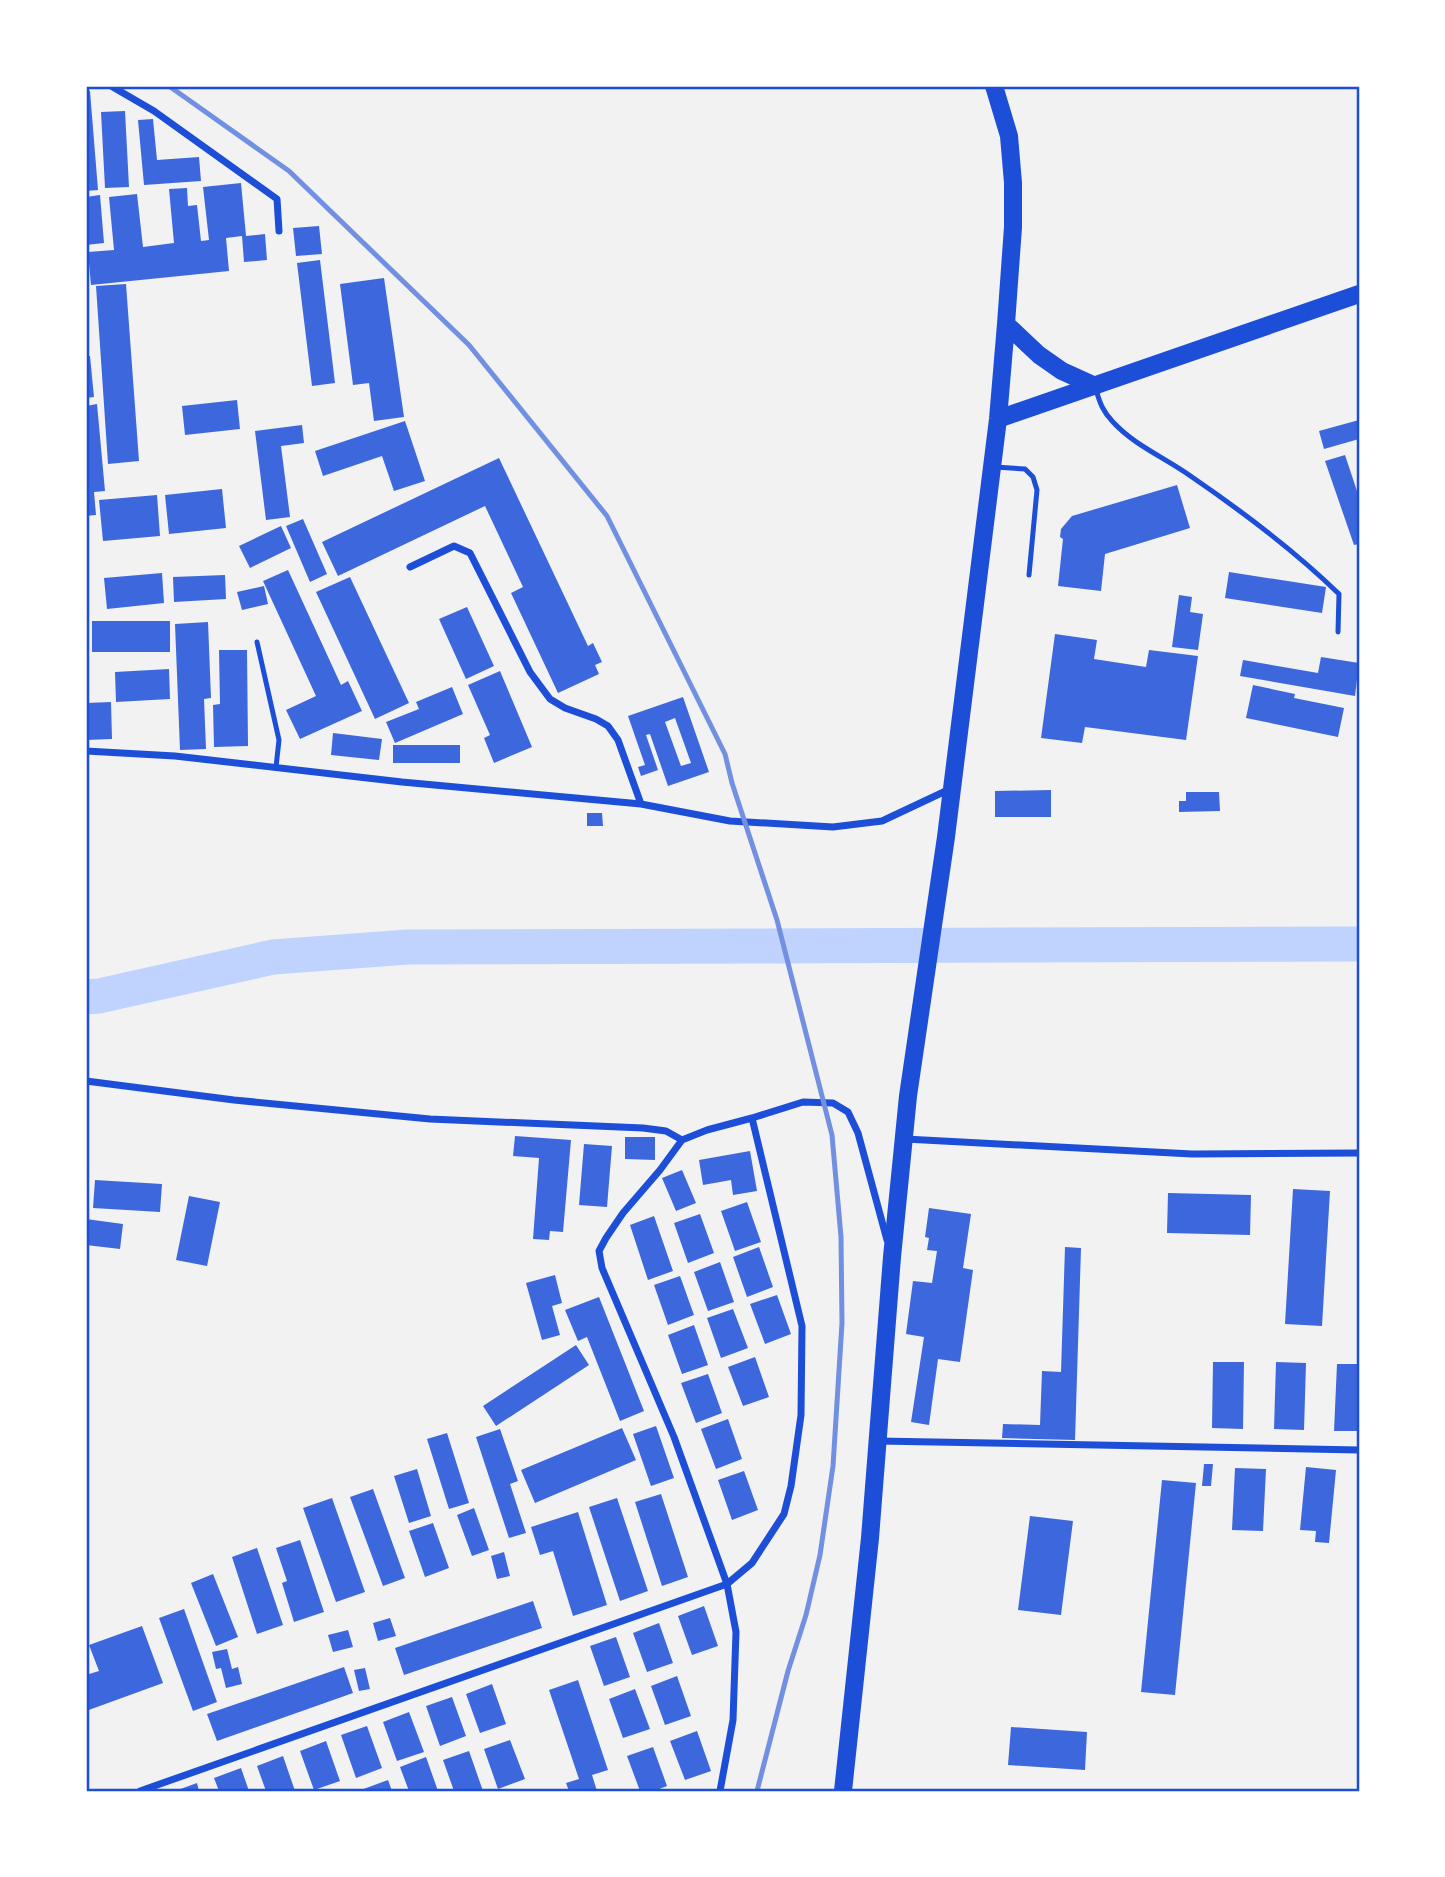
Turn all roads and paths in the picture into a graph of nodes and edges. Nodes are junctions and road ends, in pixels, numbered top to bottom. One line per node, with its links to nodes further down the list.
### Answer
1 (111, 86): 3 (street)
2 (994, 86): 5 (main road)
3 (279, 231)
4 (1359, 294): 6 (main road)
5 (1006, 324): 6 (main road); 7 (main road)
6 (1096, 386): 7 (main road); 11 (lane)
7 (998, 419): 8 (main road)
8 (992, 467): 10 (lane); 15 (main road)
9 (410, 567): 16 (street)
10 (1029, 575)
11 (1338, 632)
12 (257, 642): 14 (lane)
13 (86, 751): 14 (street)
14 (276, 767): 16 (street)
15 (951, 789): 16 (street); 19 (main road)
16 (641, 804)
17 (86, 1081): 20 (street)
18 (752, 1118): 20 (street); 22 (street); 25 (street)
19 (904, 1139): 21 (street); 22 (main road)
20 (682, 1140): 25 (street)
21 (1359, 1153)
22 (892, 1257): 23 (main road)
23 (877, 1441): 24 (street); 28 (main road)
24 (1359, 1450)
25 (727, 1584): 26 (street); 27 (street)
26 (140, 1791)
27 (720, 1791)
28 (843, 1791)

